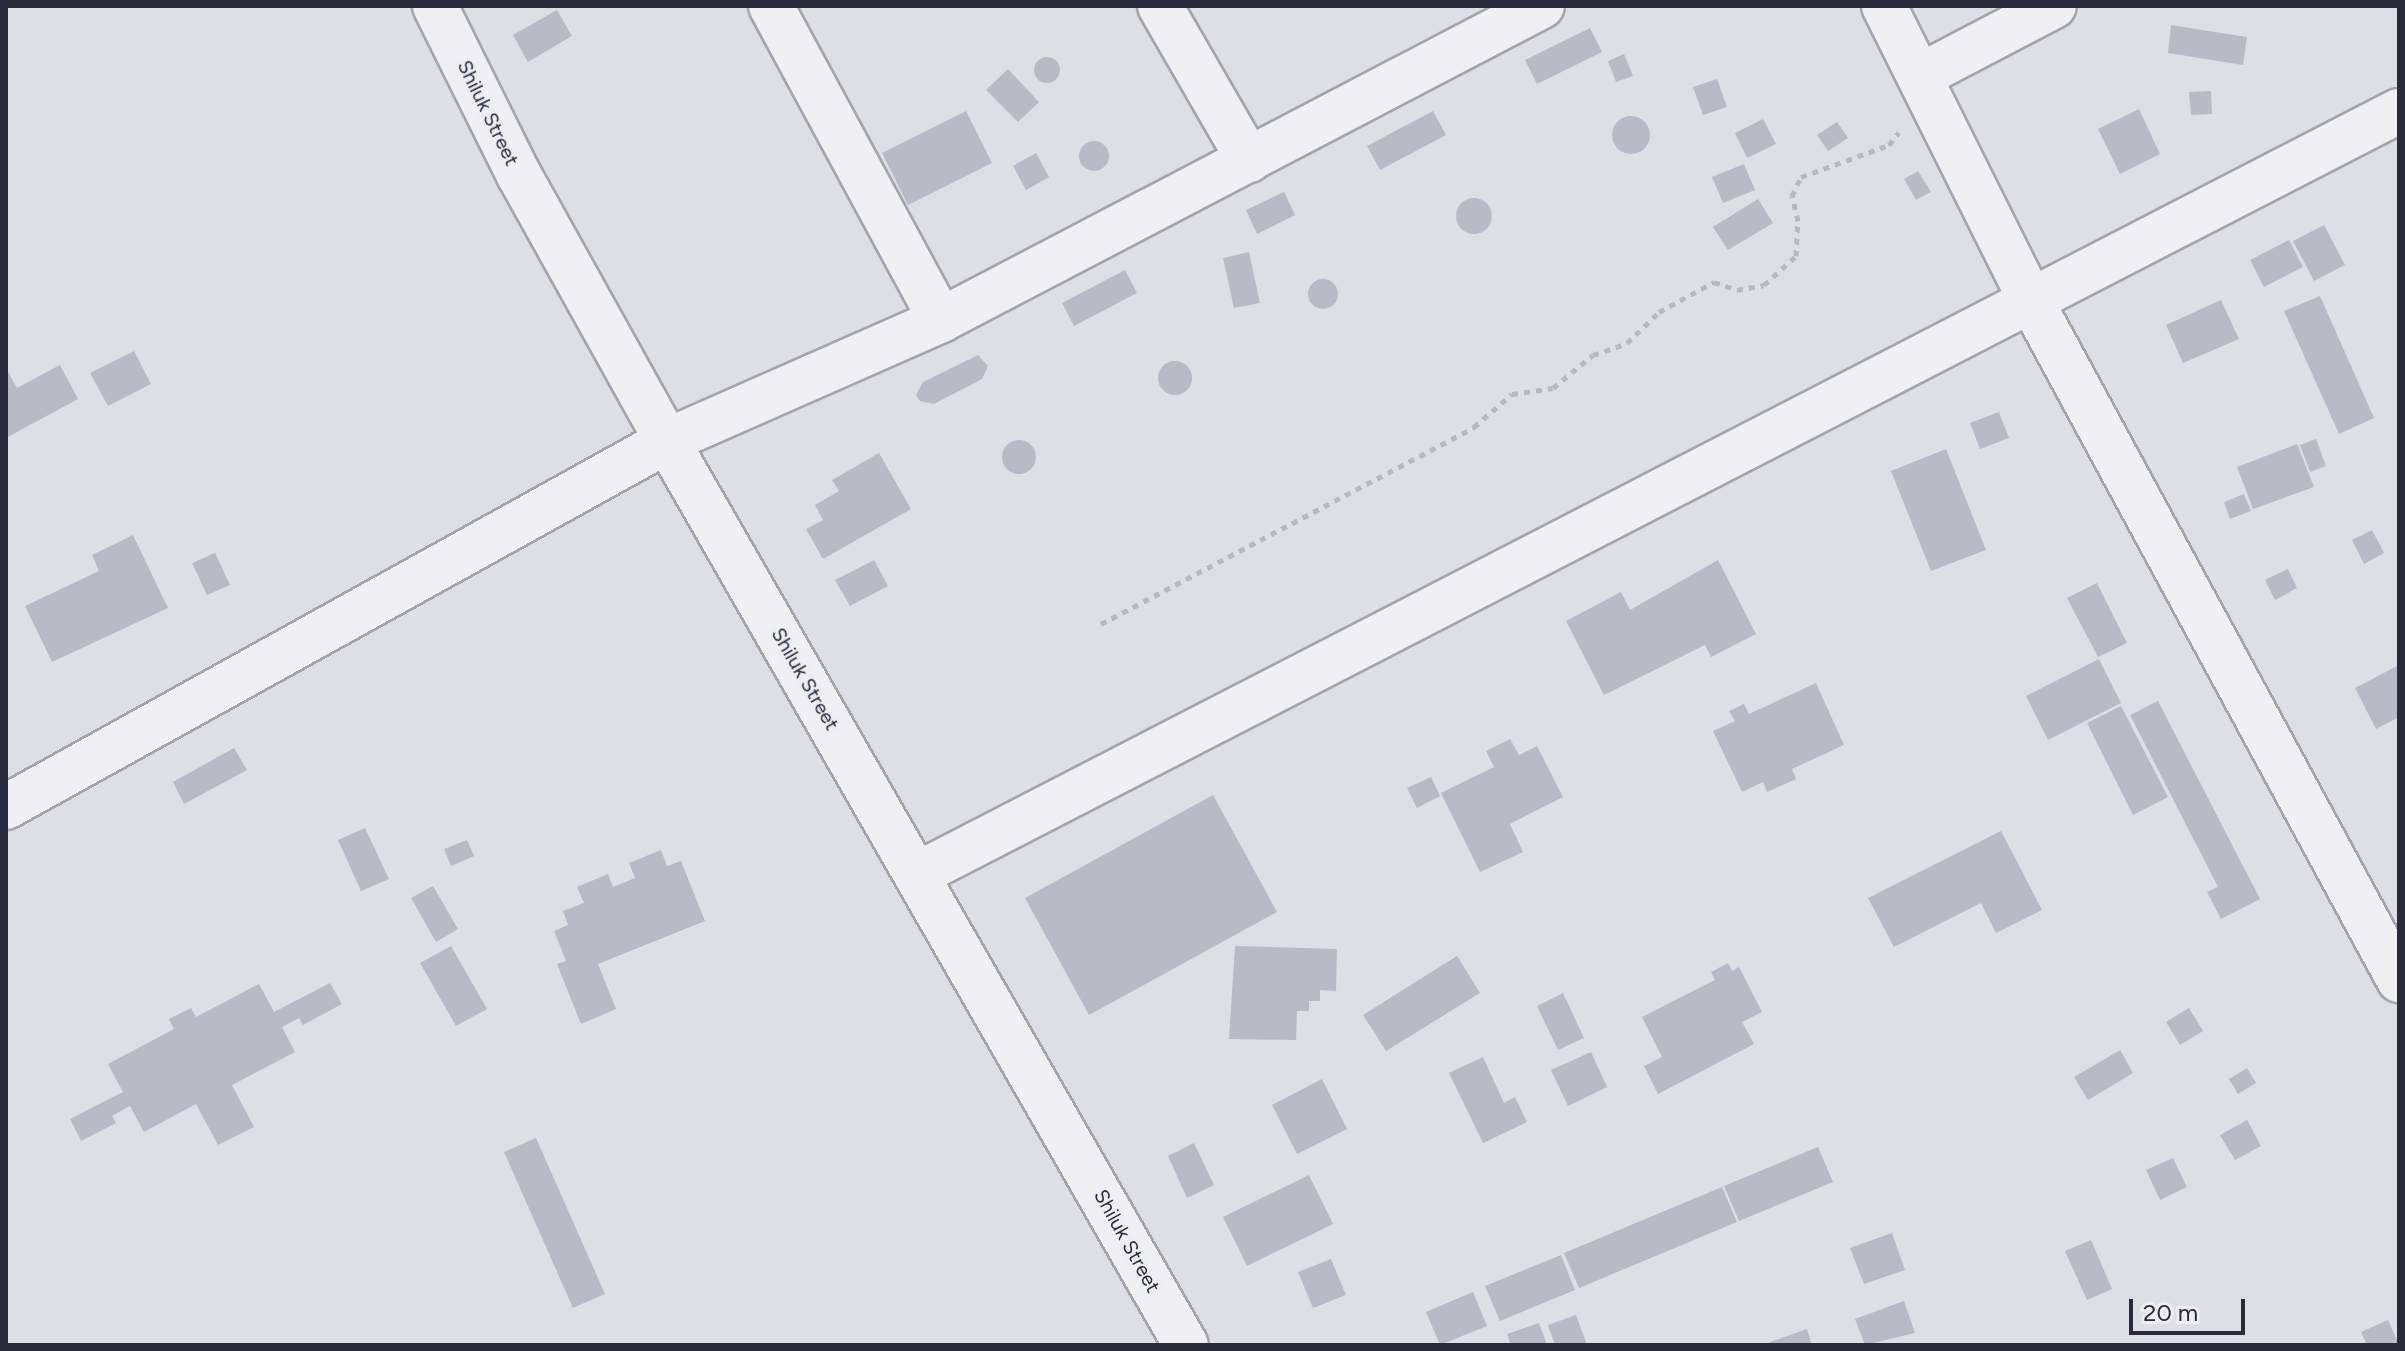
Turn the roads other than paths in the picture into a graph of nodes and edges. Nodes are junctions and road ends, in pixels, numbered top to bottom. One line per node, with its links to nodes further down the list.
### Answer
1 (435, 6): 12 (street, Shiluk Street)
2 (771, 6): 11 (street)
3 (1160, 6): 9 (street)
4 (1542, 6): 9 (street)
5 (1884, 6): 7 (street)
6 (2054, 6): 7 (street)
7 (1919, 73): 10 (street)
8 (2399, 111): 10 (street)
9 (1249, 160): 11 (street)
10 (2029, 297): 14 (street); 15 (street)
11 (941, 320): 12 (street)
12 (667, 441): 13 (street); 14 (street, Shiluk Street)
13 (6, 807)
14 (918, 874): 16 (street, Shiluk Street)
15 (2399, 980)
16 (1186, 1345)

